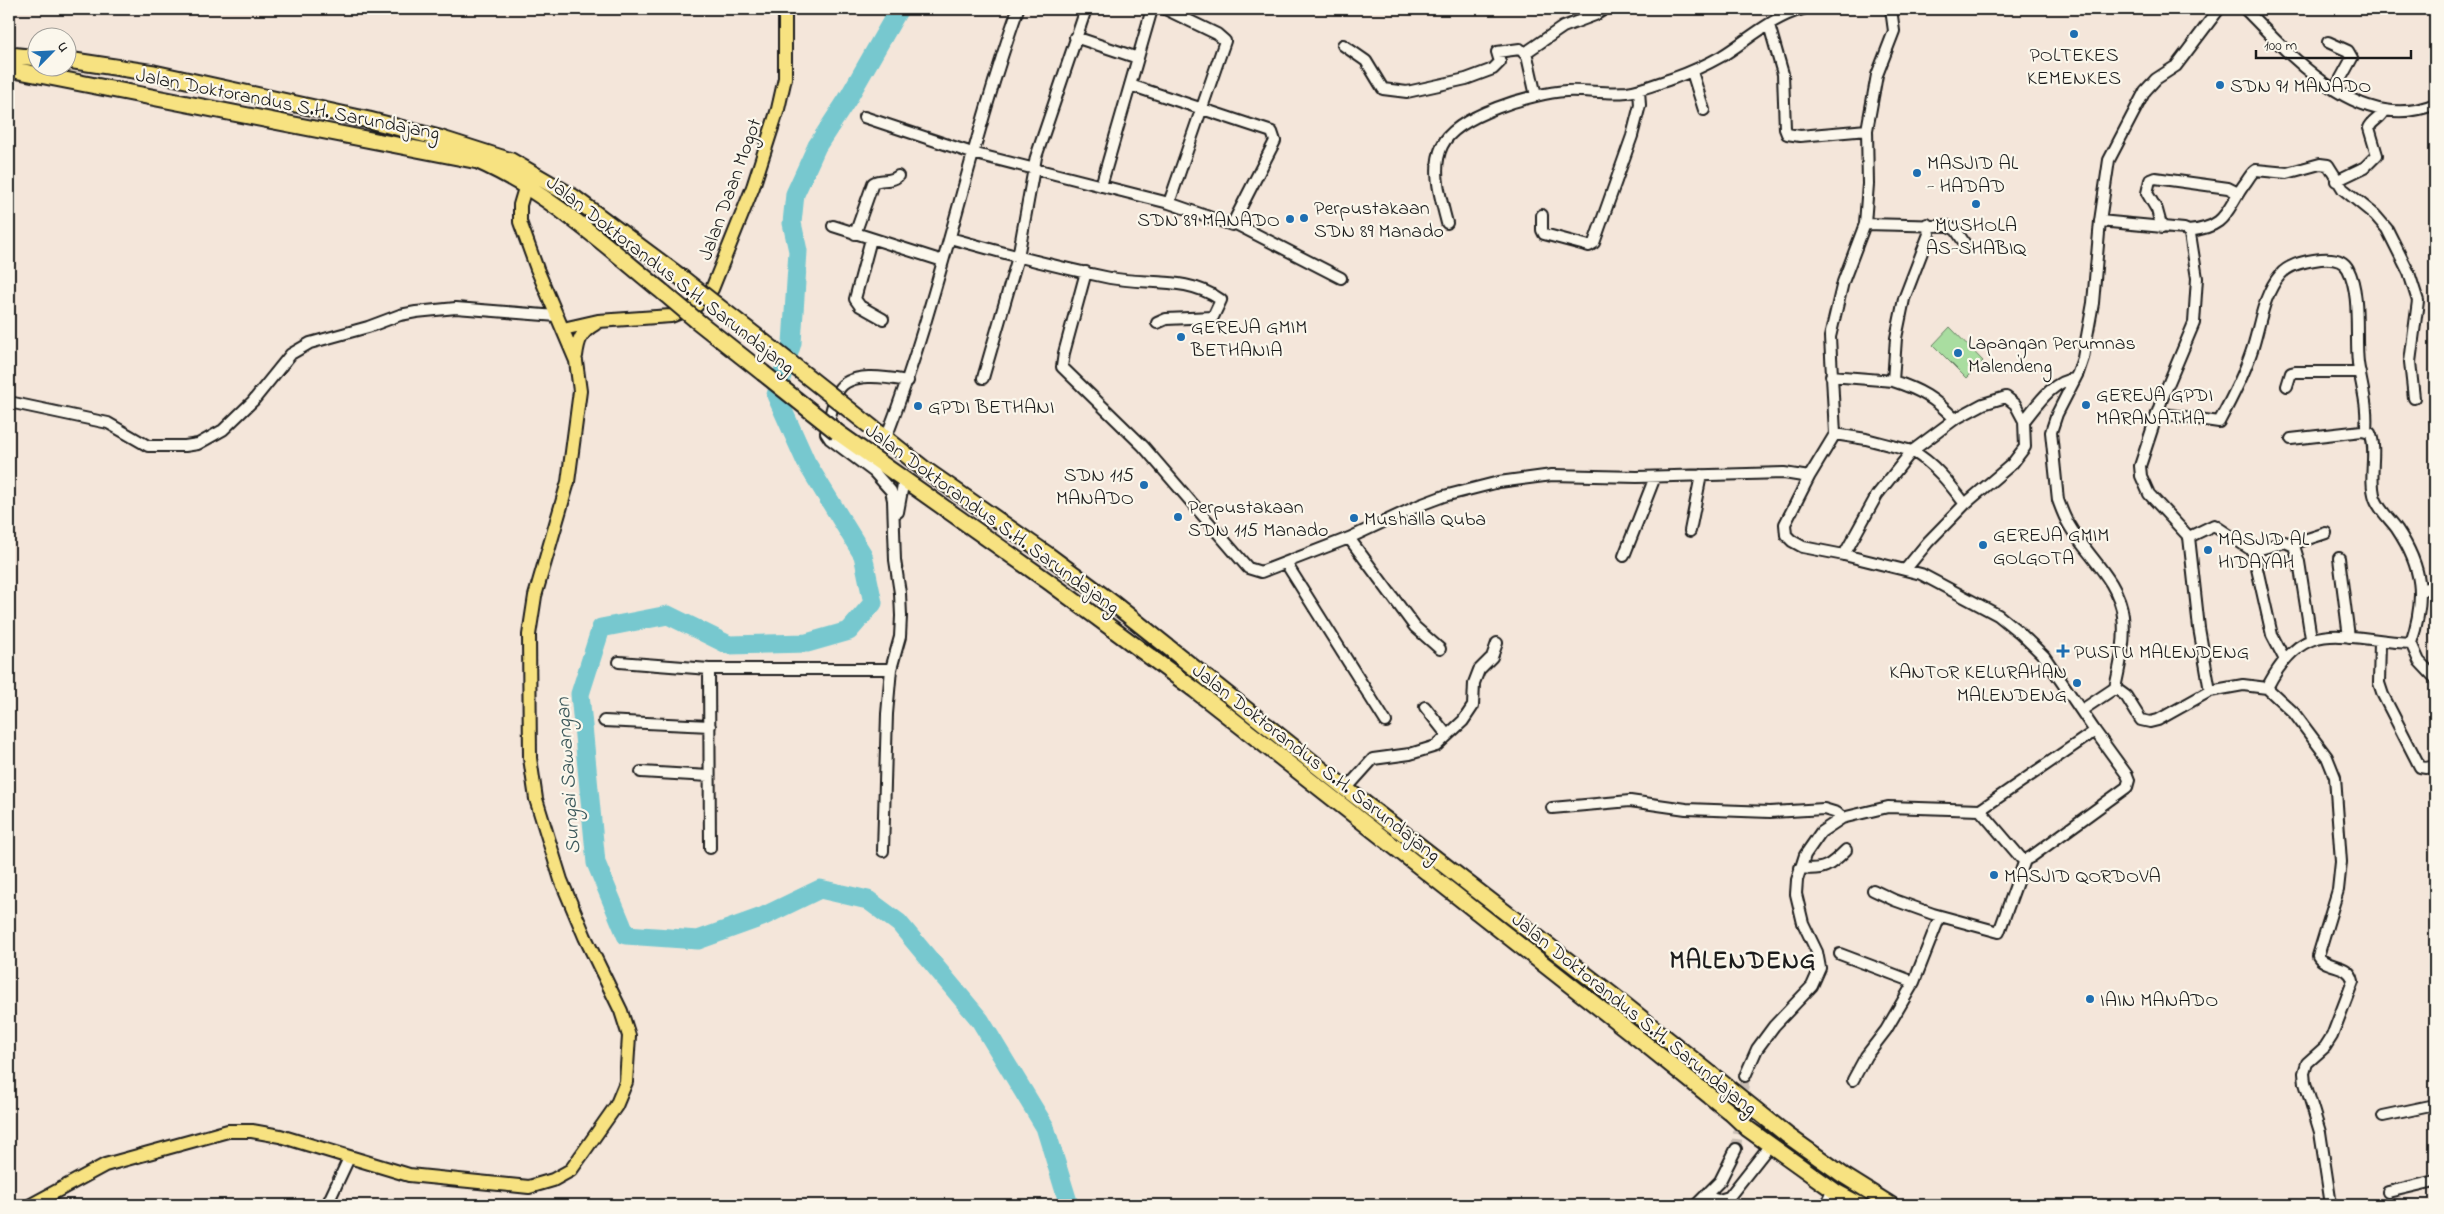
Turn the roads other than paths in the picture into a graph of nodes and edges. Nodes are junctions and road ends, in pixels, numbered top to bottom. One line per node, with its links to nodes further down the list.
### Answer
1 (786, 9): 59 (main road, Jalan Daan Mogot)
2 (1018, 9): 32 (street)
3 (1086, 9): 12 (street)
4 (1152, 9): 18 (street)
5 (1165, 9): 27 (street)
6 (1605, 9): 15 (street)
7 (1803, 9): 11 (street)
8 (1891, 9): 31 (street)
9 (2219, 9): 41 (street)
10 (2250, 10): 23 (street)
11 (1769, 25): 21 (street); 31 (street)
12 (1076, 37): 18 (street); 33 (street)
13 (2328, 42): 23 (street)
14 (1343, 45): 15 (street)
15 (1525, 53): 25 (street)
16 (9, 55): 17 (highway)
17 (28, 57)
18 (1138, 58): 22 (street)
19 (78, 62): 35 (highway, Jalan Doktorandus S.H. Sarundajang)
20 (9, 69): 35 (highway, Jalan Doktorandus S.H. Sarundajang)
21 (1692, 72): 24 (street); 28 (street)
22 (1130, 85): 27 (street); 37 (street)
23 (2335, 89): 29 (street)
24 (1639, 90): 25 (street); 40 (street)
25 (1536, 96): 43 (street)
26 (2435, 104): 29 (street)
27 (1201, 110): 39 (street); 42 (street)
28 (1704, 110)
29 (2384, 110): 36 (street)
30 (864, 117): 32 (street)
31 (1867, 130): 44 (street)
32 (972, 153): 33 (street); 50 (street)
33 (1035, 169): 37 (street); 53 (street)
34 (898, 176): 49 (street)
35 (528, 178): 57 (main road); 77 (highway, Jalan Doktorandus S.H. Sarundajang, bridge); 83 (highway, Jalan Doktorandus S.H. Sarundajang, bridge)
36 (2336, 181): 38 (street); 70 (street)
37 (1101, 186): 39 (street)
38 (2238, 193): 47 (street); 48 (street)
39 (1169, 203): 42 (street)
40 (1542, 215)
41 (2100, 221): 47 (street); 66 (street)
42 (1234, 223): 56 (street)
43 (1447, 223)
44 (1865, 224): 45 (street); 64 (street)
45 (1927, 224): 52 (street); 68 (street)
46 (833, 226): 49 (street)
47 (2156, 228): 48 (street)
48 (2188, 231): 72 (street)
49 (855, 234): 51 (street)
50 (950, 238): 53 (street); 54 (street)
51 (871, 239): 54 (street); 58 (street)
52 (1965, 244)
53 (1018, 257): 55 (street); 65 (street)
54 (943, 261): 67 (street)
55 (1086, 272): 60 (street); 95 (street)
56 (1341, 278)
57 (557, 316): 61 (main road); 71 (street)
58 (883, 319)
59 (598, 321): 61 (main road, Jalan Daan Mogot); 62 (main road)
60 (1157, 323)
61 (563, 329): 62 (main road)
62 (576, 361): 144 (main road)
63 (2360, 372): 69 (street); 72 (street); 75 (street)
64 (1831, 376): 68 (street); 76 (street)
65 (983, 378)
66 (2075, 379): 74 (street); 110 (street)
67 (908, 381): 77 (street); 87 (street)
68 (1893, 381): 73 (street)
69 (2287, 386)
70 (2414, 398)
71 (9, 402)
72 (2157, 413): 89 (street)
73 (1955, 419): 74 (street); 79 (street)
74 (2024, 421): 84 (street)
75 (2366, 431): 78 (street); 98 (street)
76 (1835, 434): 79 (street); 82 (street)
77 (886, 438): 120 (highway, Jalan Doktorandus S.H. Sarundajang)
78 (2291, 439)
79 (1912, 451): 84 (street); 92 (street)
80 (1701, 476): 81 (street); 82 (street); 85 (street)
81 (1655, 477): 88 (street); 93 (street)
82 (1809, 477): 92 (street)
83 (904, 478): 87 (street); 121 (highway, Jalan Doktorandus S.H. Sarundajang)
84 (1964, 504): 96 (street)
85 (1690, 531)
86 (2326, 533): 90 (street)
87 (894, 538): 108 (street)
88 (1349, 538): 95 (street); 104 (street)
89 (2189, 538): 91 (street); 112 (street)
90 (2292, 544): 91 (street); 100 (street)
91 (2253, 551): 105 (street)
92 (1844, 555): 96 (street)
93 (1624, 556)
94 (2339, 558): 99 (street)
95 (1286, 563): 116 (street)
96 (1905, 570): 114 (street)
97 (2435, 585): 98 (street)
98 (2420, 591): 103 (street)
99 (2349, 637): 100 (street); 101 (street)
100 (2311, 638): 105 (street)
101 (2380, 642): 103 (street); 122 (street)
102 (1497, 643): 119 (street)
103 (2411, 643): 109 (street)
104 (1440, 649)
105 (2284, 658): 111 (street)
106 (618, 662): 107 (street)
107 (709, 669): 108 (street); 117 (street)
108 (891, 670): 131 (street)
109 (2435, 678)
110 (2114, 688): 112 (street); 114 (street)
111 (2267, 688): 112 (street); 155 (street)
112 (2210, 691)
113 (1425, 707): 119 (street)
114 (2082, 710): 118 (street)
115 (604, 721): 117 (street)
116 (1386, 722)
117 (710, 726): 124 (street)
118 (2094, 731): 127 (street); 132 (street)
119 (1447, 735): 125 (street)
120 (1296, 751): 121 (highway); 125 (highway, Jalan Doktorandus S.H. Sarundajang)
121 (1288, 764): 142 (highway, Jalan Doktorandus S.H. Sarundajang)
122 (2435, 766)
123 (641, 772): 124 (street)
124 (709, 776): 129 (street)
125 (1346, 790): 154 (highway, Jalan Doktorandus S.H. Sarundajang)
126 (1552, 808): 128 (street)
127 (1980, 810): 128 (street); 132 (street)
128 (1842, 818): 133 (street)
129 (710, 848)
130 (1846, 850): 133 (street)
131 (883, 852)
132 (2024, 865): 135 (street)
133 (1800, 868): 138 (street)
134 (1873, 890): 135 (street)
135 (1940, 916): 137 (street)
136 (1840, 954): 137 (street)
137 (1914, 982): 139 (street)
138 (1745, 1076)
139 (1853, 1080)
140 (2435, 1105): 141 (street)
141 (2383, 1116)
142 (1770, 1145): 146 (highway, Jalan Doktorandus S.H. Sarundajang); 148 (street)
143 (1736, 1149): 148 (street)
144 (350, 1158): 149 (main road); 150 (street)
145 (2435, 1181): 147 (street)
146 (1832, 1189): 152 (street); 153 (highway, Jalan Doktorandus S.H. Sarundajang)
147 (2388, 1192)
148 (1706, 1197): 151 (street)
149 (31, 1205)
150 (327, 1205)
151 (1696, 1205)
152 (1826, 1205)
153 (1860, 1205)
154 (1892, 1205)
155 (2331, 1205)

